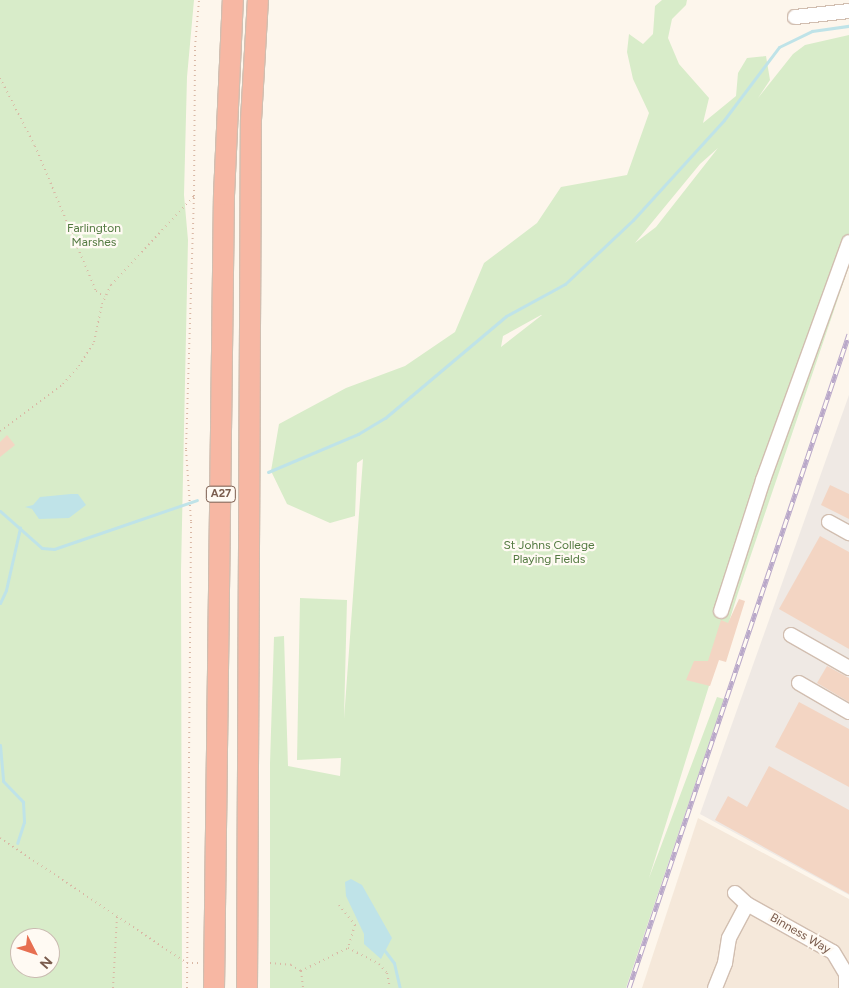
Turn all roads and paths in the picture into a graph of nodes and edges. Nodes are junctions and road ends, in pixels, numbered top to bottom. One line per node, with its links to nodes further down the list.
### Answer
1 (199, 0): 7 (path)
2 (234, 0): 30 (highway, A27)
3 (258, 0): 31 (highway, A27)
4 (849, 11): 5 (street)
5 (795, 17)
6 (0, 78): 9 (path)
7 (194, 196): 9 (path); 24 (path)
8 (849, 242): 13 (street)
9 (104, 297): 10 (path)
10 (0, 431)
11 (829, 522): 12 (street)
12 (849, 533)
13 (721, 611)
14 (791, 635): 15 (street)
15 (849, 668)
16 (799, 683): 17 (street)
17 (849, 712)
18 (0, 838): 22 (path)
19 (735, 893): 20 (street, Binness Way)
20 (747, 904): 34 (street); 35 (street, Binness Way)
21 (339, 905): 23 (path)
22 (117, 916): 24 (path); 28 (path)
23 (348, 948): 27 (path); 33 (path)
24 (187, 963): 25 (path); 29 (path)
25 (198, 963)
26 (270, 963): 27 (path)
27 (301, 971): 32 (path)
28 (113, 988)
29 (187, 988)
30 (214, 988)
31 (247, 988)
32 (303, 988)
33 (390, 988)
34 (715, 988)
35 (846, 988)

